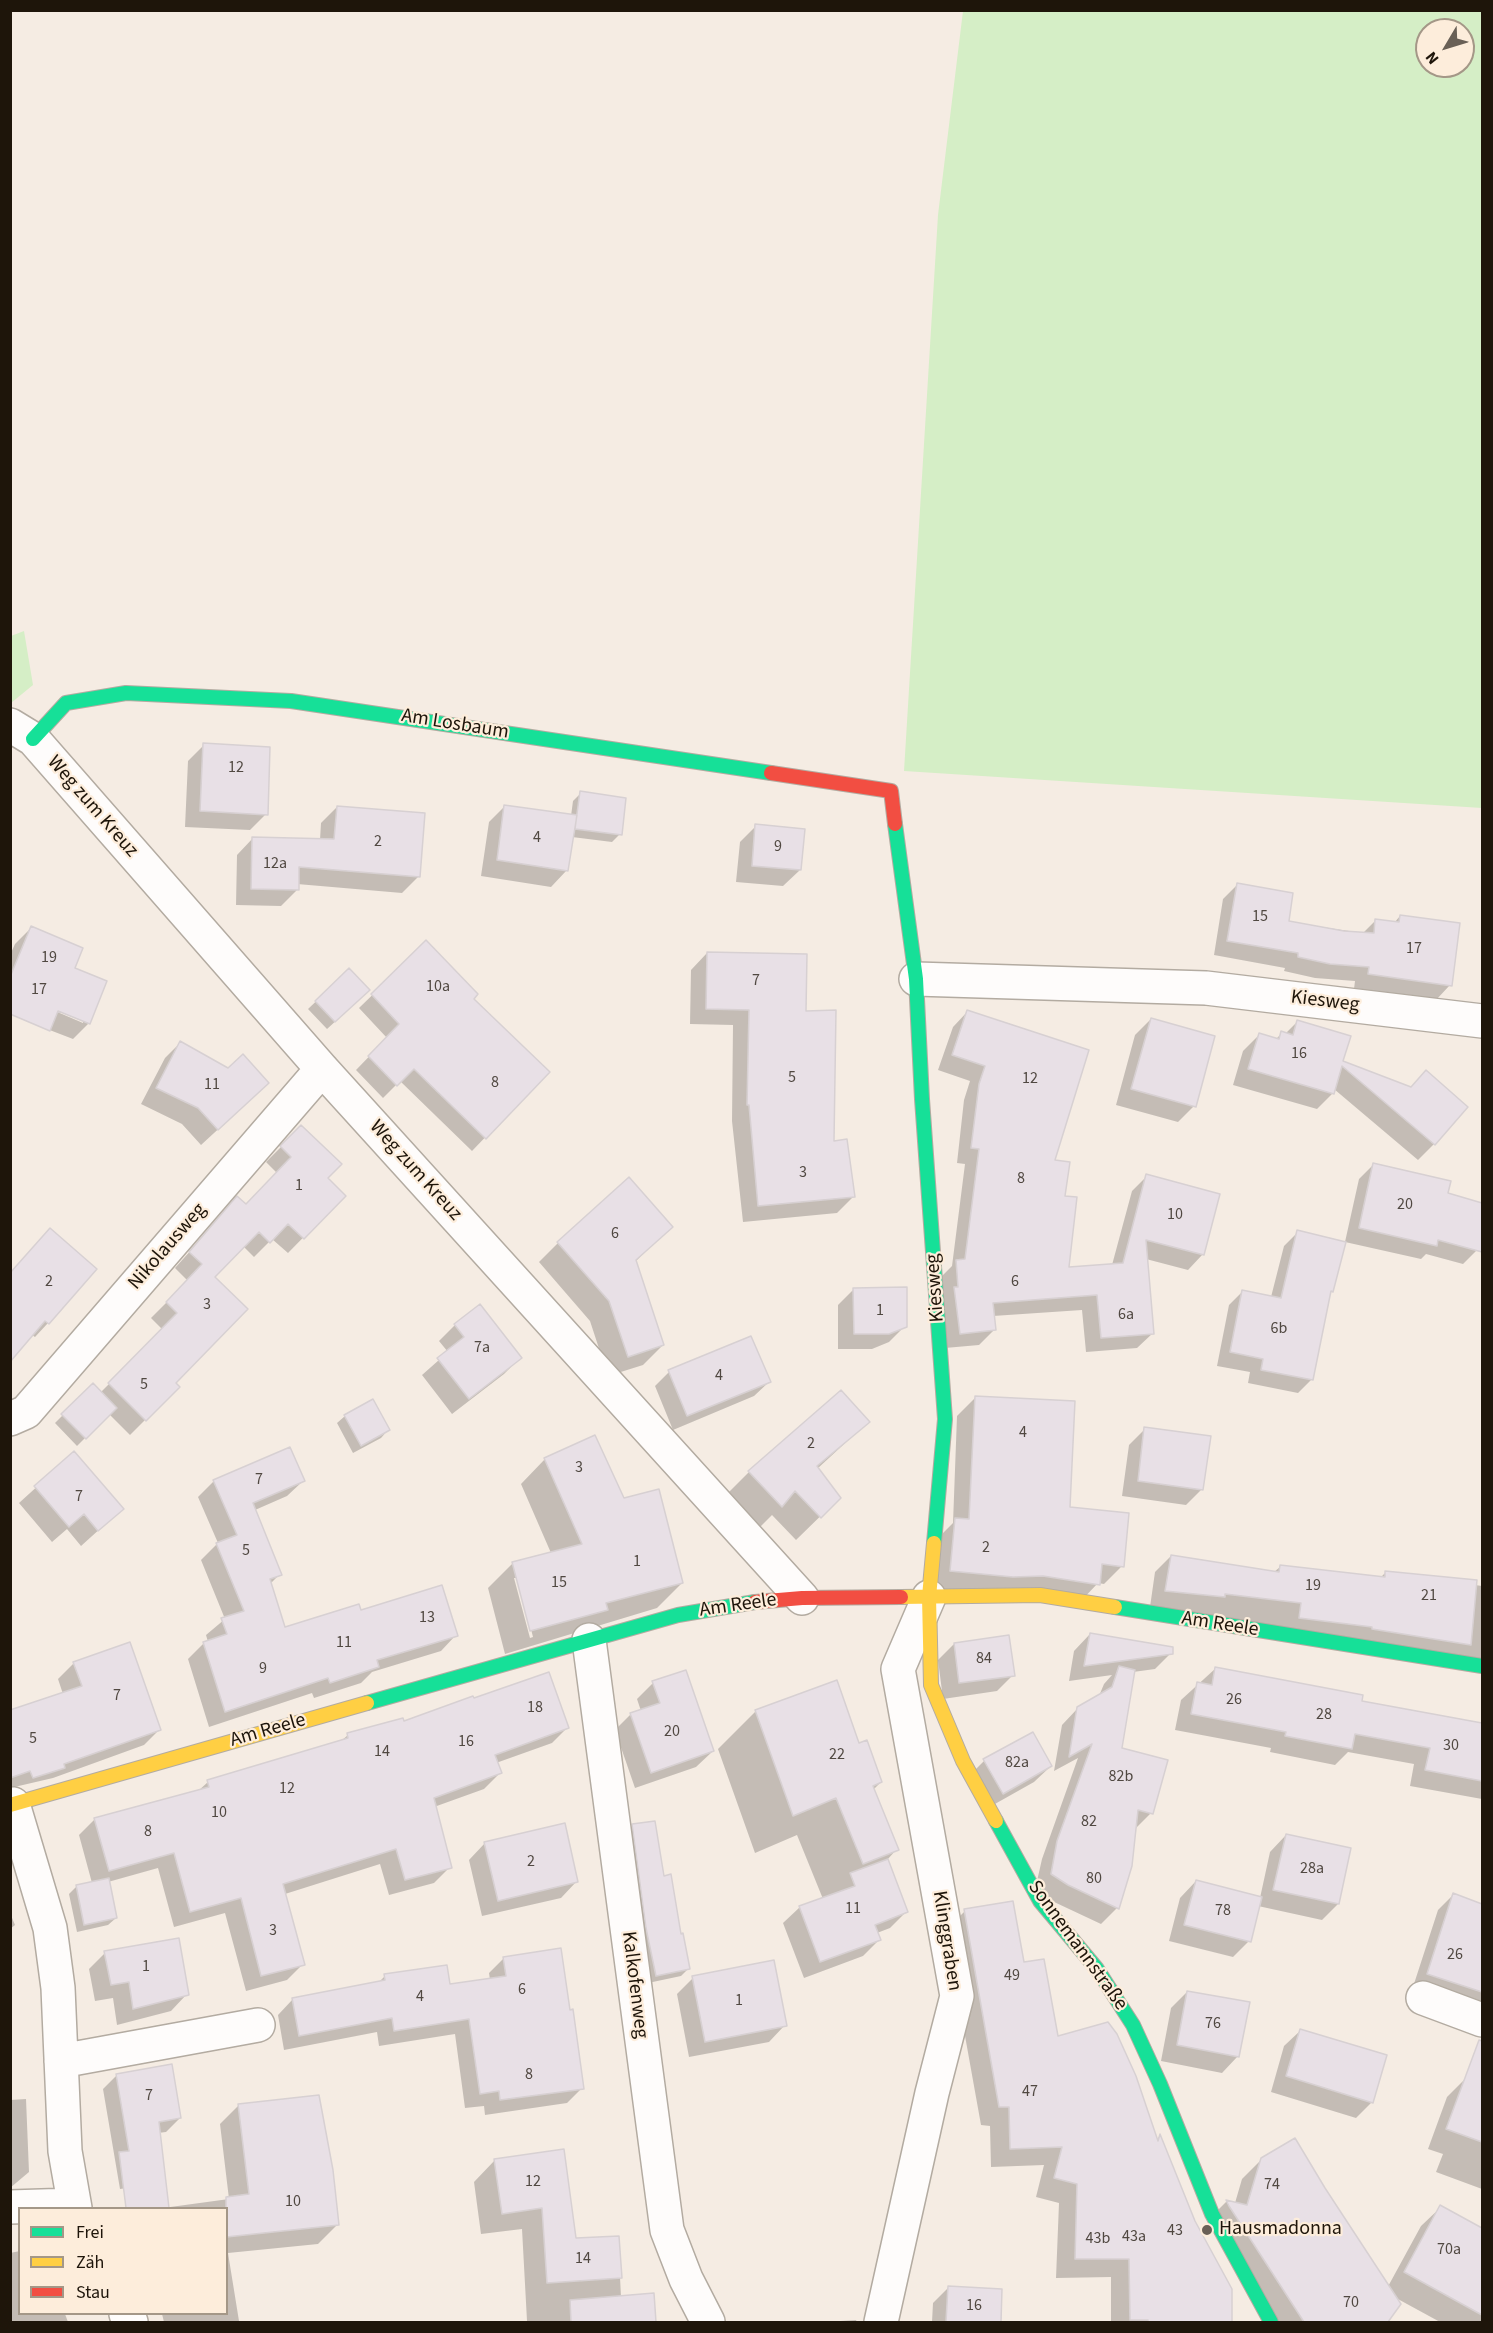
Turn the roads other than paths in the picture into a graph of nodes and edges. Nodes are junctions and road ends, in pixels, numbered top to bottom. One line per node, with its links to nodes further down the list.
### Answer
1 (22, 732): 2 (street, Am Losbaum); 5 (street, Weg zum Kreuz)
2 (891, 791): 3 (street, Kiesweg)
3 (916, 979): 4 (street, Kiesweg); 7 (street, Kiesweg)
4 (1482, 1021)
5 (322, 1069): 6 (street, Nikolausweg); 8 (street, Weg zum Kreuz)
6 (10, 1419)
7 (929, 1596): 8 (street, Am Reele); 10 (street, Am Reele); 19 (street, Klinggraben); 20 (street, Sonnemannstraße)
8 (802, 1598): 9 (street, Am Reele)
9 (589, 1640): 11 (street, Am Reele); 18 (street, Kalkofenweg)
10 (1482, 1666)
11 (12, 1805): 15 (street)
12 (1423, 1998): 13 (street)
13 (1482, 2020)
14 (258, 2025): 15 (street)
15 (61, 2061): 17 (street)
16 (10, 2207): 17 (street)
17 (74, 2207)
18 (708, 2322)
19 (881, 2322)
20 (1271, 2322)

